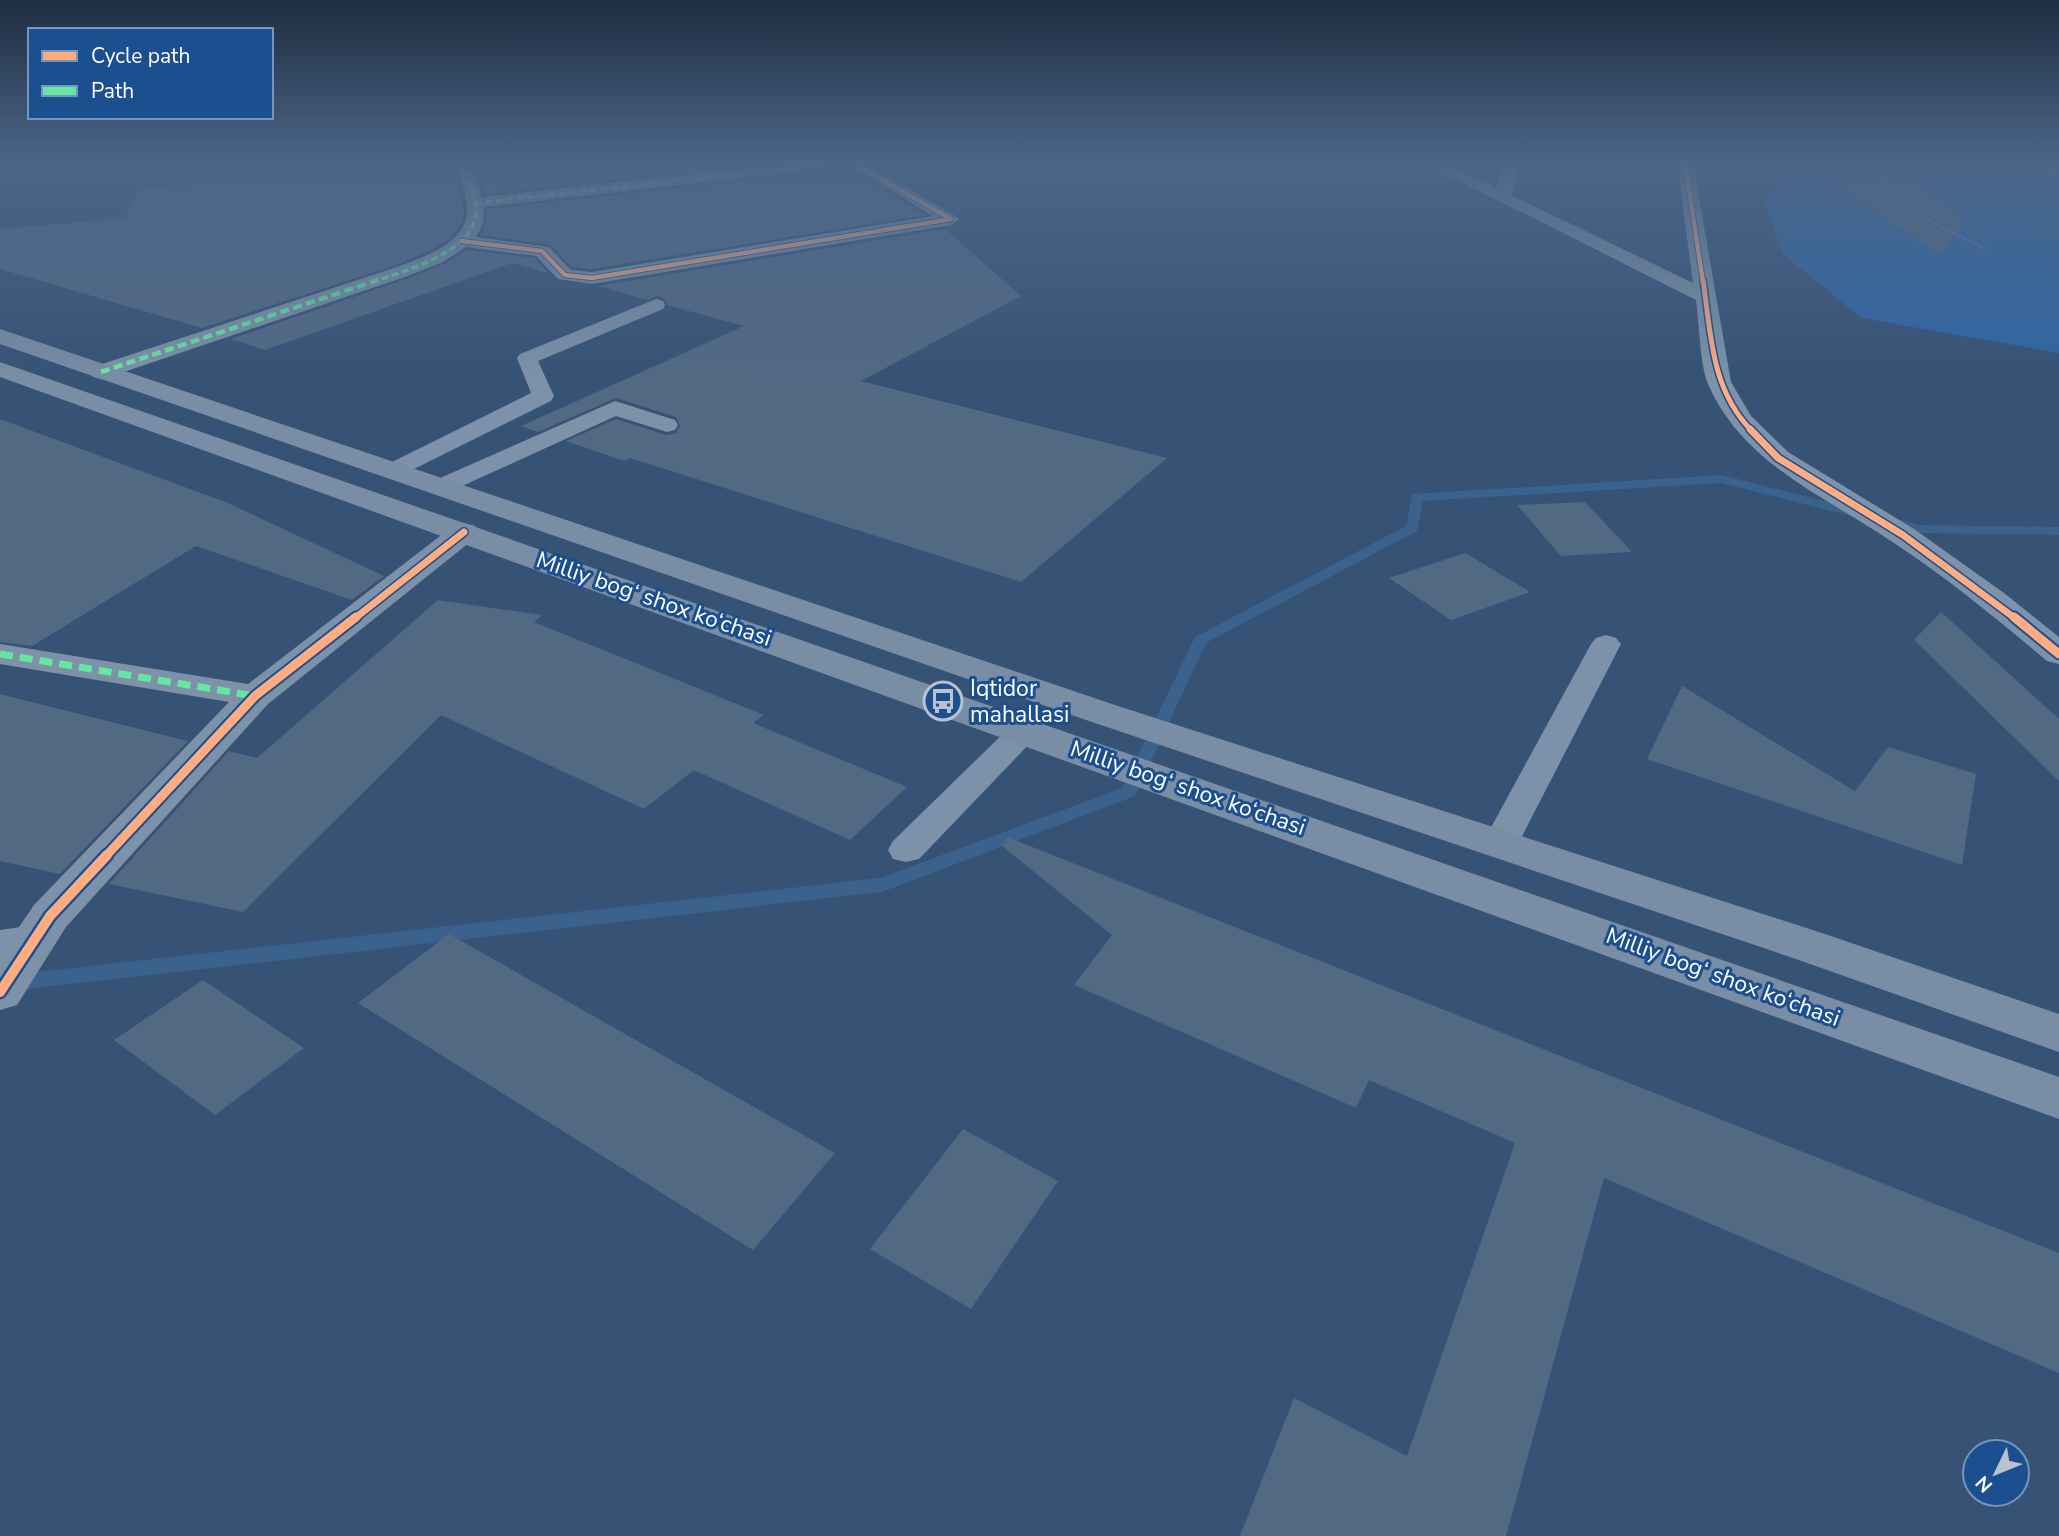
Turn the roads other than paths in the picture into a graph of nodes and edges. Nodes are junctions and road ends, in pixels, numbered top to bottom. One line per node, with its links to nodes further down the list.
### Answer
1 (465, 235): 5 (street)
2 (856, 235): 5 (street)
3 (1578, 235): 6 (street)
4 (1696, 235): 6 (street)
5 (462, 240): 10 (street)
6 (1706, 297): 17 (street)
7 (656, 305): 12 (lane)
8 (0, 336): 10 (main road, Milliy bog‘ shox ko‘chasi)
9 (0, 369): 14 (main road, Milliy bog‘ shox ko‘chasi)
10 (101, 372): 12 (main road, Milliy bog‘ shox ko‘chasi)
11 (667, 425): 13 (lane)
12 (392, 471): 13 (main road, Milliy bog‘ shox ko‘chasi)
13 (440, 487): 20 (main road, Milliy bog‘ shox ko‘chasi)
14 (464, 532): 18 (street); 19 (main road, Milliy bog‘ shox ko‘chasi)
15 (1606, 644): 20 (lane)
16 (0, 654): 18 (street)
17 (2059, 654)
18 (255, 696): 23 (street)
19 (1025, 730): 21 (lane); 24 (main road, Milliy bog‘ shox ko‘chasi)
20 (1500, 844): 22 (main road, Milliy bog‘ shox ko‘chasi)
21 (906, 850)
22 (1809, 946): 24 (main road); 25 (main road, Milliy bog‘ shox ko‘chasi)
23 (14, 959)
24 (1800, 1004): 26 (main road, Milliy bog‘ shox ko‘chasi)
25 (2059, 1033)
26 (2059, 1098)

